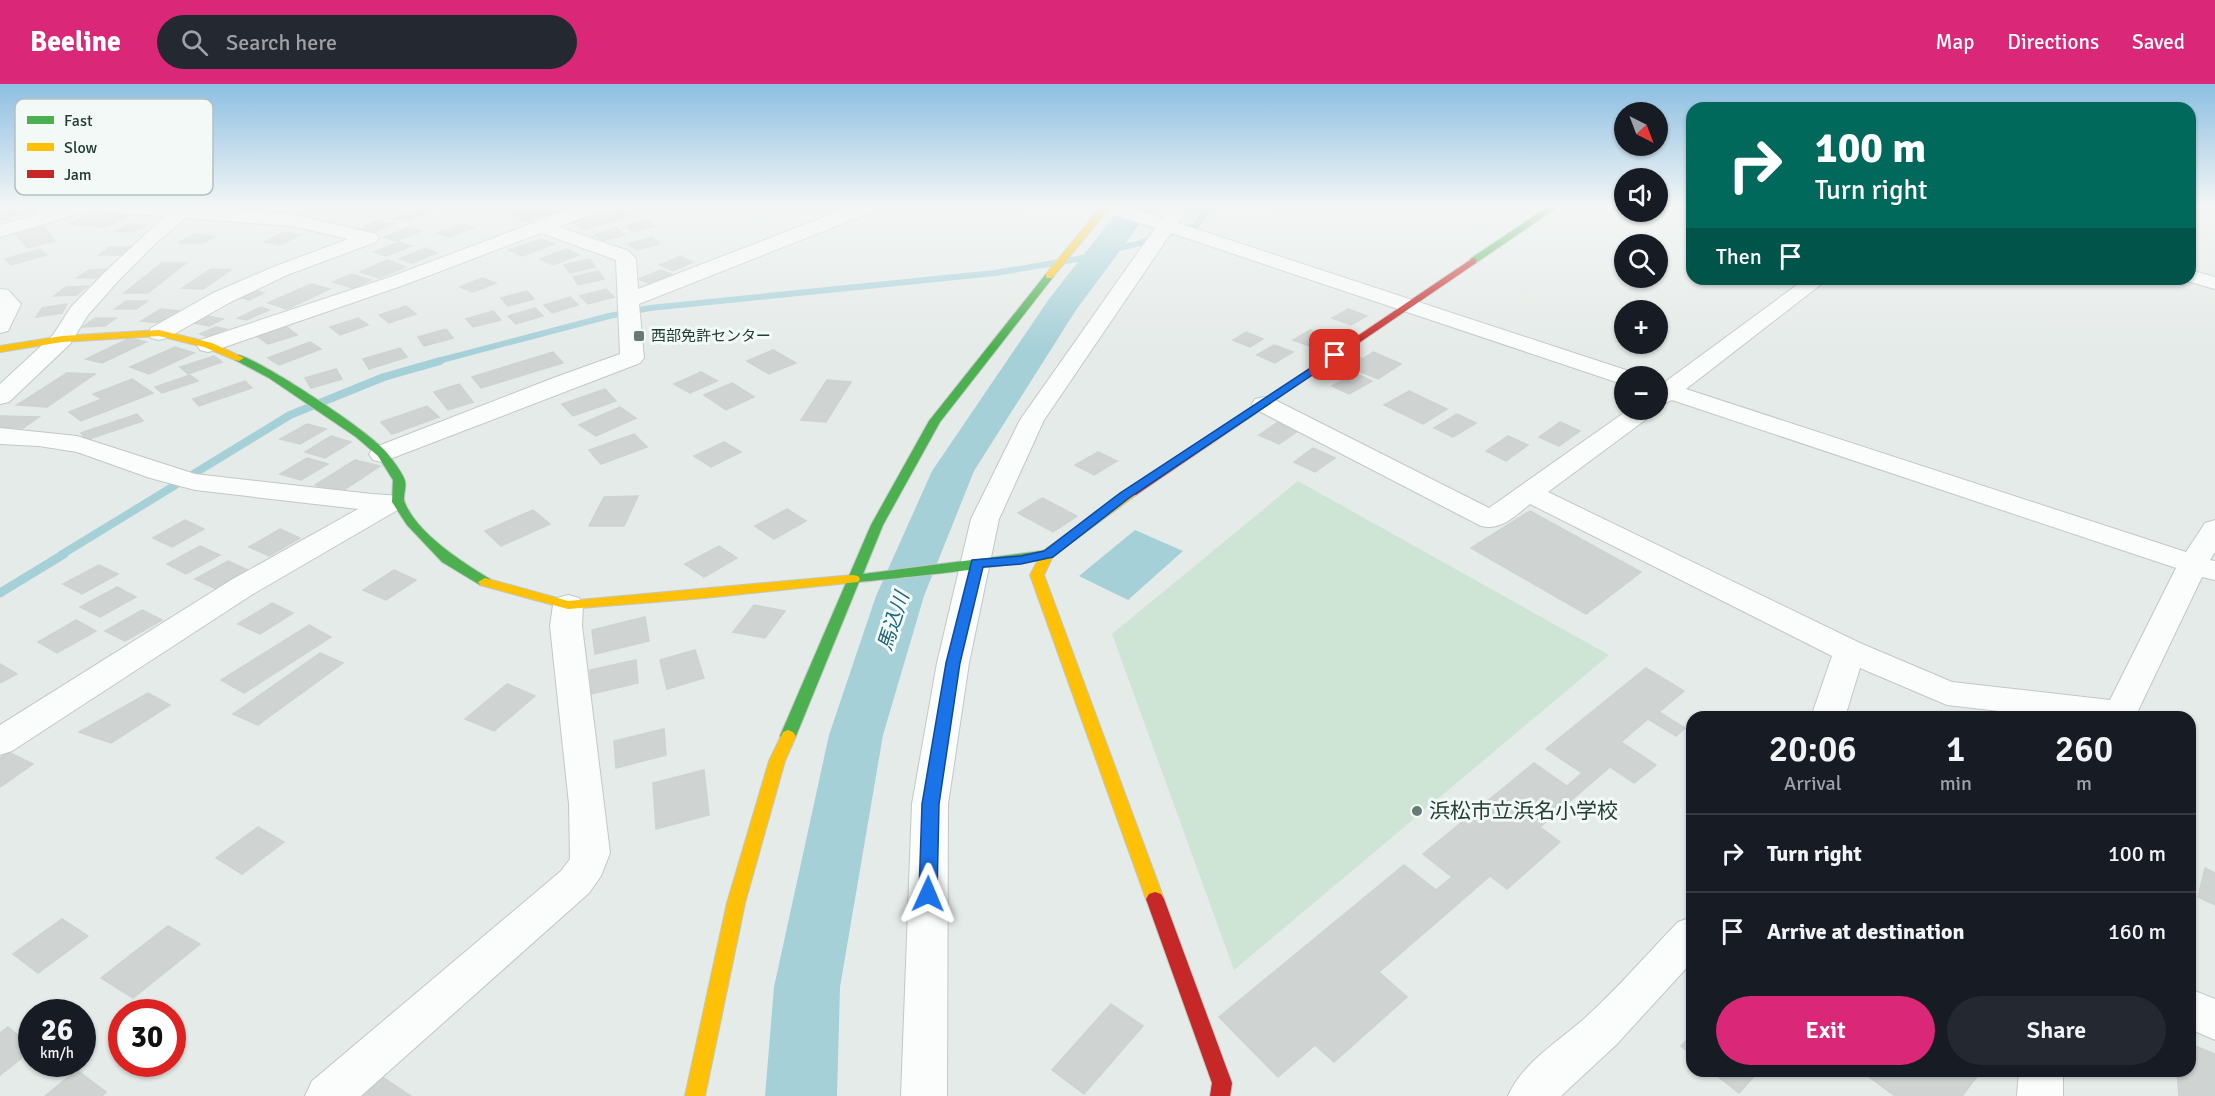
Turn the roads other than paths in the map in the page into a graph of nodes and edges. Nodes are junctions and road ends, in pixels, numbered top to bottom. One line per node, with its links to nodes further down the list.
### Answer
1 (134, 253): 18 (street)
2 (328, 253): 17 (street)
3 (469, 253): 19 (street)
4 (617, 253): 15 (street)
5 (759, 253): 15 (street)
6 (1068, 253): 35 (street)
7 (1149, 253): 33 (street)
8 (1257, 253): 14 (street)
9 (1485, 253): 14 (street)
10 (2196, 278): 11 (street)
11 (2215, 283)
12 (1810, 285): 22 (street)
13 (0, 295): 16 (street)
14 (1407, 306): 21 (street); 25 (street)
15 (630, 308): 28 (street)
16 (0, 326)
17 (159, 333): 18 (street); 19 (street)
18 (62, 339): 20 (street); 24 (street)
19 (208, 345): 28 (street)
20 (0, 349)
21 (1614, 374)
22 (1668, 388)
23 (1668, 395): 34 (street)
24 (0, 397)
25 (1264, 404): 29 (street); 32 (street)
26 (1629, 420): 29 (street)
27 (0, 436): 30 (street)
28 (382, 454): 30 (street)
29 (1529, 493): 37 (street)
30 (393, 502): 36 (street); 41 (street)
31 (2215, 528): 34 (street)
32 (1048, 554): 33 (street); 49 (street)
33 (977, 563): 35 (street); 48 (street)
34 (2204, 568): 40 (street)
35 (853, 580): 36 (street); 47 (street)
36 (568, 605): 46 (street)
37 (1849, 651): 38 (street); 39 (street)
38 (1830, 711)
39 (2088, 711)
40 (2121, 711)
41 (0, 742)
42 (1686, 940): 50 (street)
43 (2196, 1011): 44 (street)
44 (2215, 1020)
45 (2041, 1077): 51 (street)
46 (328, 1096)
47 (695, 1096)
48 (924, 1096)
49 (1220, 1096)
50 (1531, 1096)
51 (2040, 1096)

